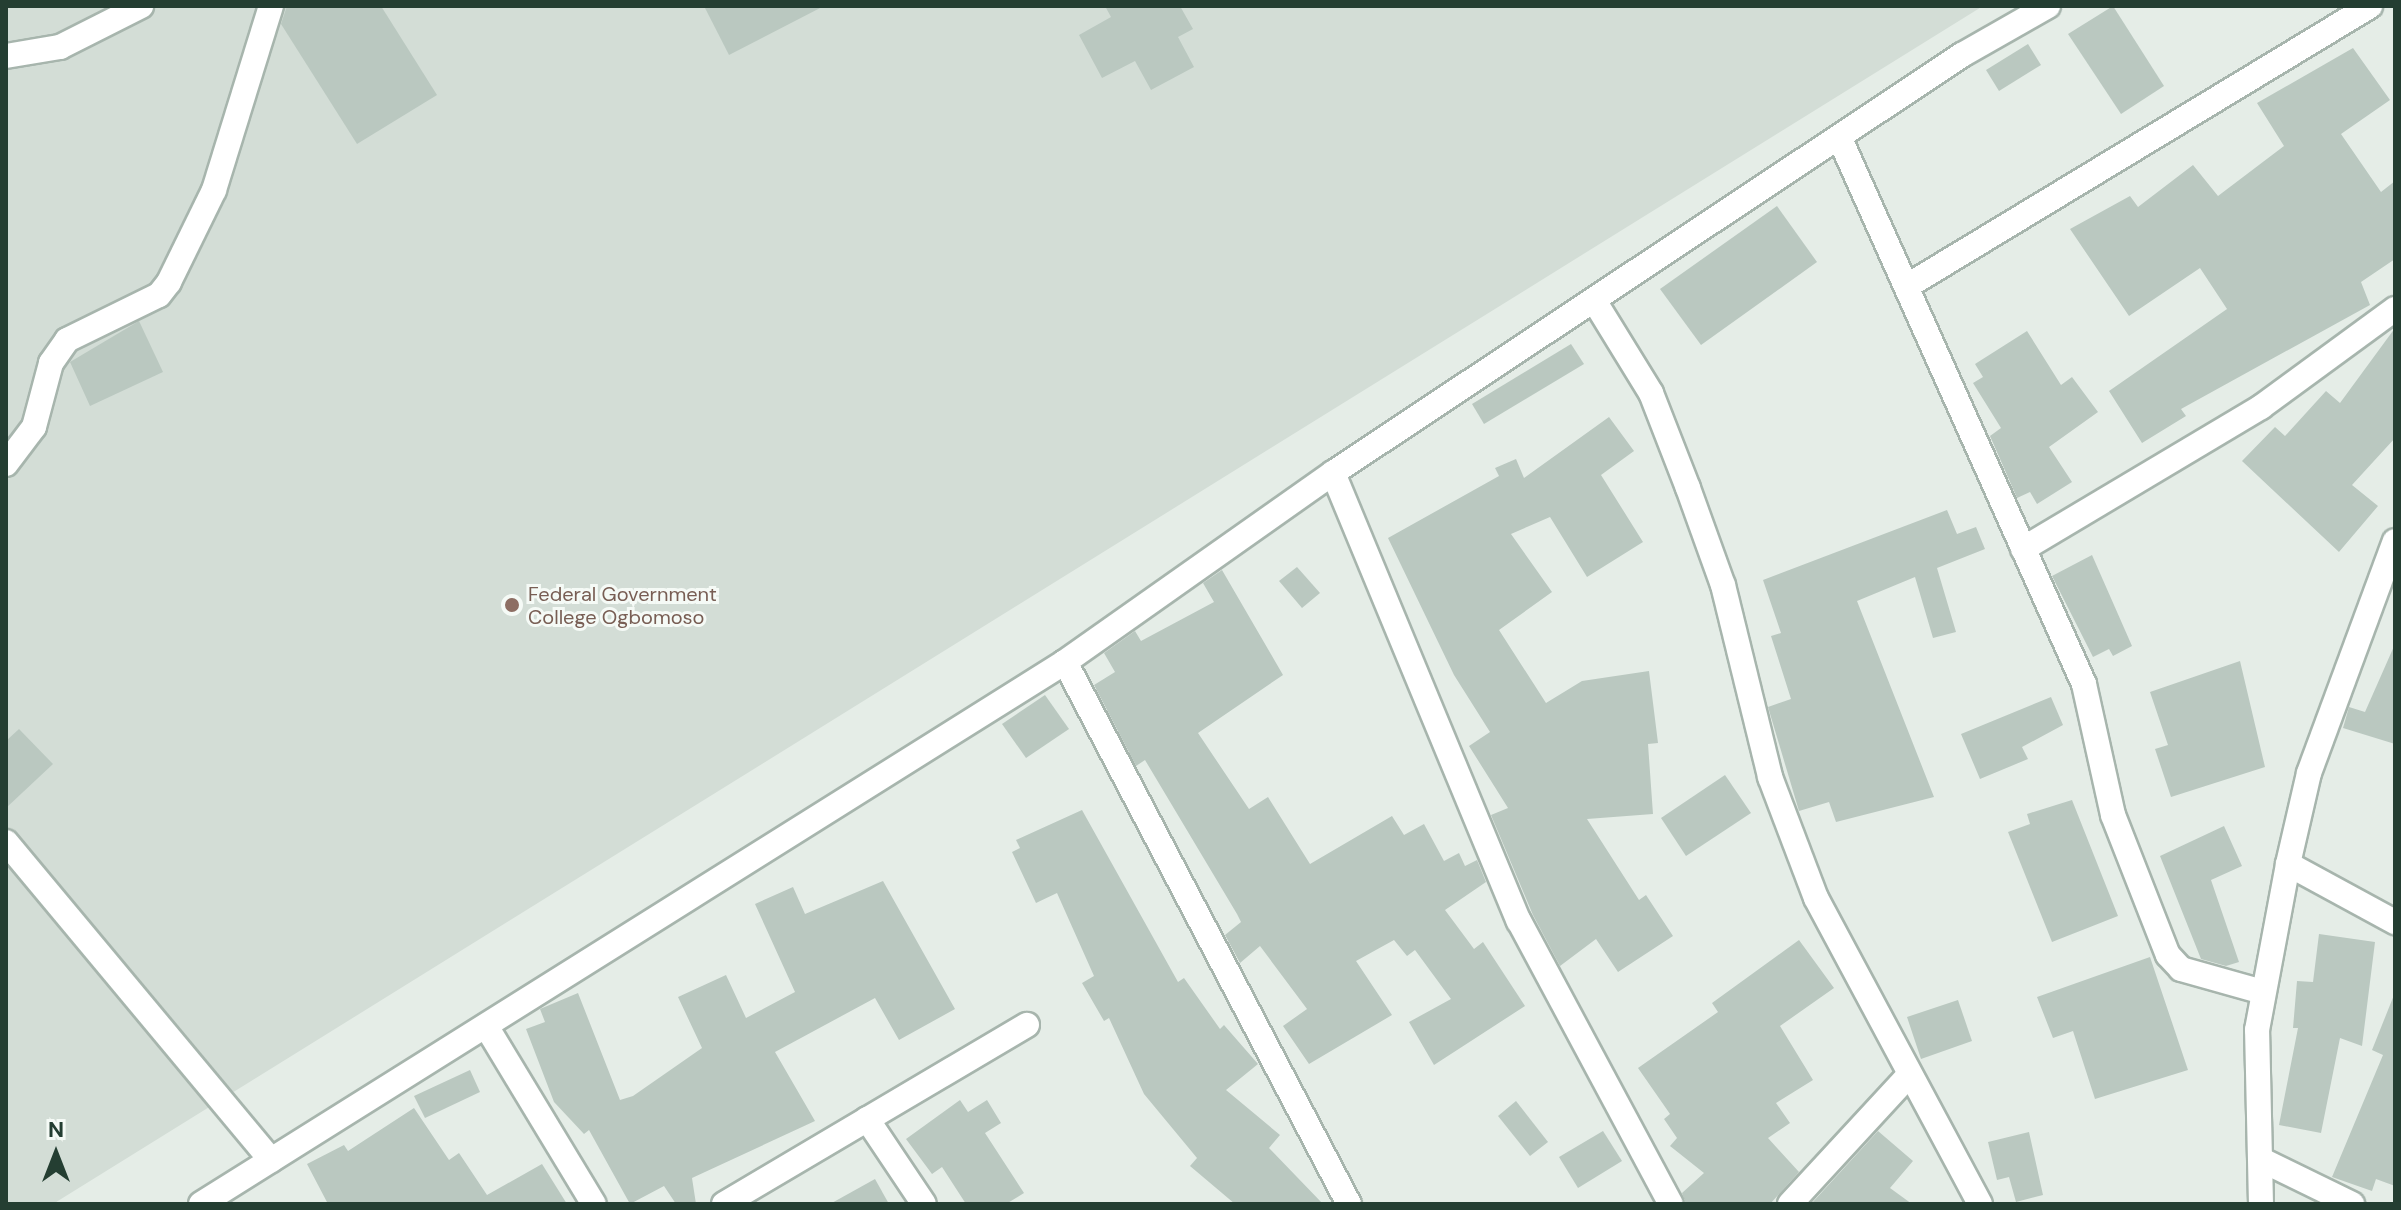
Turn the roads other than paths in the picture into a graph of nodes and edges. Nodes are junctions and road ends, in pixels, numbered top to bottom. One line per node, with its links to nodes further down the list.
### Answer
1 (141, 6): 5 (street)
2 (271, 6): 10 (street)
3 (2048, 6): 6 (street)
4 (2370, 6): 7 (street)
5 (6, 56)
6 (1840, 139): 7 (street); 8 (street)
7 (1909, 285): 13 (street)
8 (1595, 302): 11 (street); 22 (street)
9 (2395, 309): 13 (street)
10 (6, 464)
11 (1333, 473): 15 (street); 31 (street)
12 (2395, 541): 14 (street)
13 (2023, 549): 19 (street)
14 (2388, 582): 17 (street)
15 (1065, 662): 21 (street); 30 (street)
16 (6, 842): 24 (street)
17 (2288, 864): 18 (street); 19 (street)
18 (2395, 922)
19 (2263, 992): 25 (street)
20 (1027, 1025): 23 (street)
21 (486, 1026): 24 (street); 27 (street)
22 (1908, 1076): 32 (street); 33 (street)
23 (867, 1119): 28 (street); 29 (street)
24 (271, 1160): 26 (street)
25 (2264, 1161): 34 (street); 35 (street)
26 (201, 1204)
27 (594, 1204)
28 (724, 1204)
29 (924, 1204)
30 (1349, 1204)
31 (1671, 1204)
32 (1790, 1204)
33 (1980, 1204)
34 (2261, 1204)
35 (2352, 1204)

